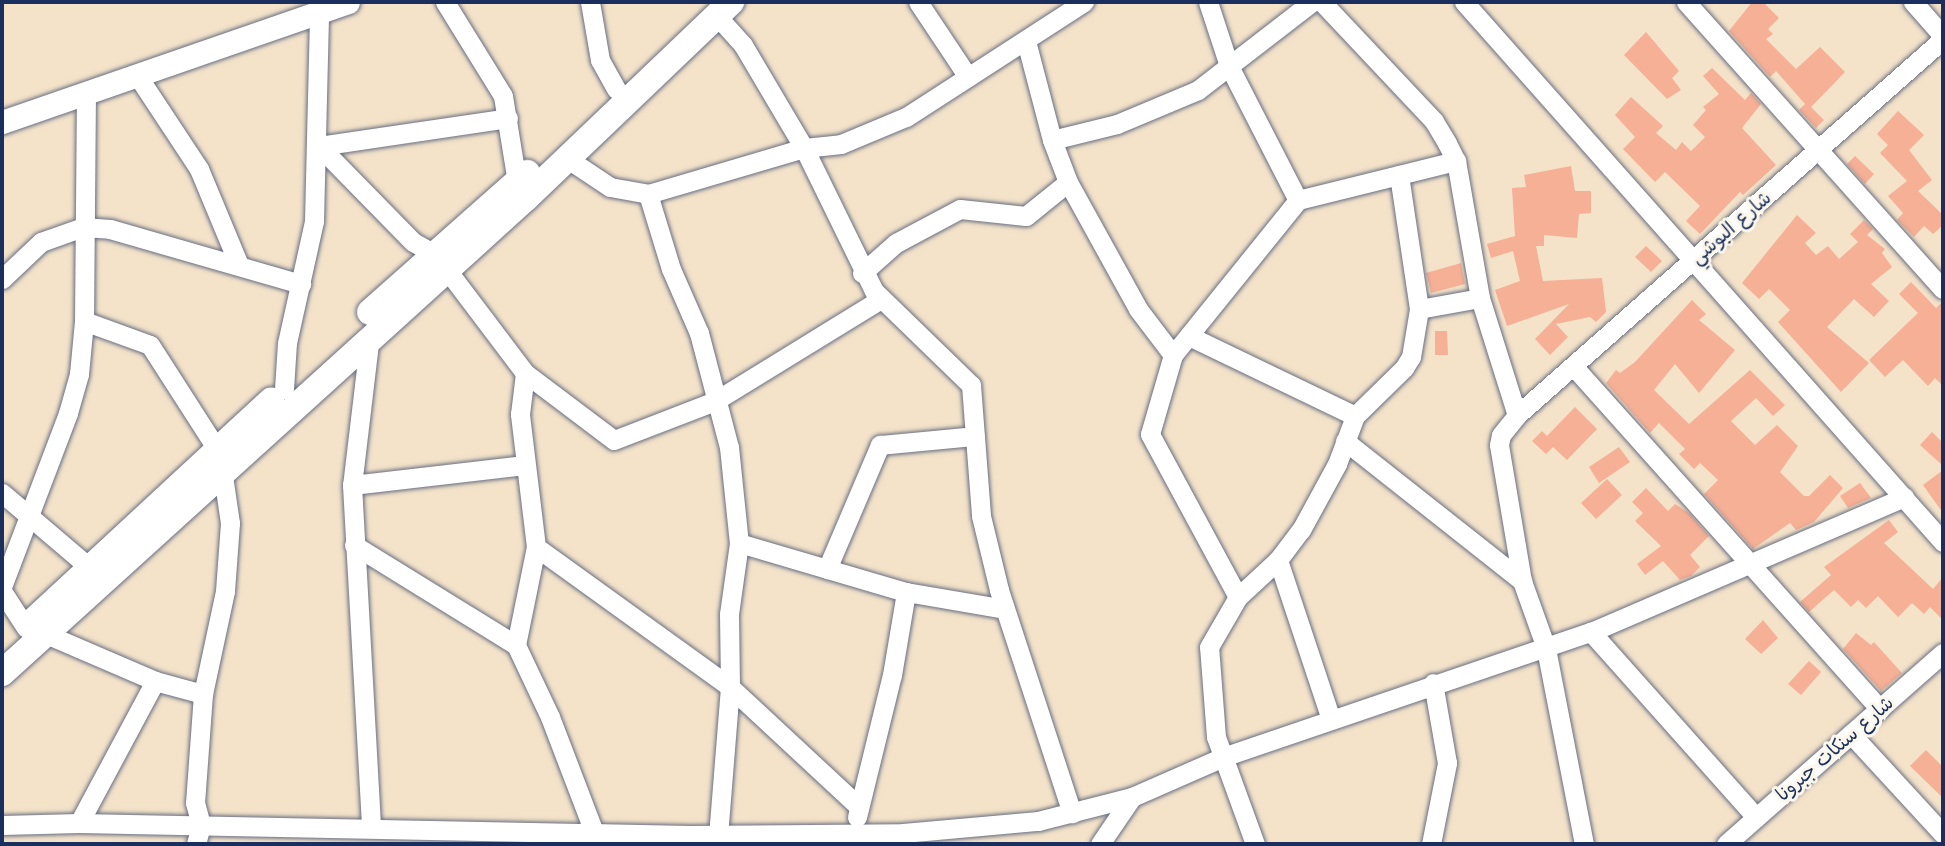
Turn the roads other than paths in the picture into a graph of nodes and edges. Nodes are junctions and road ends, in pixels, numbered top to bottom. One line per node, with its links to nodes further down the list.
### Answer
1 (348, 2): 12 (street)
2 (445, 2): 22 (street)
3 (590, 2): 19 (street)
4 (918, 2): 18 (street)
5 (1084, 2): 15 (street)
6 (1208, 2): 16 (street)
7 (1312, 2): 16 (street)
8 (1322, 2): 29 (street)
9 (1464, 2): 36 (street)
10 (1686, 2): 27 (street)
11 (1913, 2): 14 (street)
12 (313, 7): 17 (street); 21 (street); 25 (street)
13 (719, 7): 19 (main road); 26 (street); 28 (main road)
14 (1943, 37): 27 (street, شارع البوشي)
15 (1026, 41): 18 (street); 24 (street)
16 (1229, 66): 24 (street); 34 (street)
17 (137, 75): 20 (street); 38 (street)
18 (968, 76): 26 (street)
19 (615, 89): 31 (main road)
20 (86, 93): 23 (street); 35 (street)
21 (2, 105)
22 (508, 118): 25 (street); 31 (street)
23 (2, 121)
24 (1052, 140): 32 (street)
25 (319, 146): 37 (street); 41 (street)
26 (804, 148): 33 (street); 39 (street)
27 (1817, 150): 36 (street, شارع البوشي); 42 (street)
28 (568, 159): 33 (street); 37 (main road)
29 (1457, 161): 30 (street); 43 (street)
30 (1399, 175): 34 (street); 45 (street)
31 (517, 182): 37 (main road)
32 (1068, 182): 39 (street); 49 (street)
33 (648, 194): 53 (street)
34 (1298, 200): 48 (street)
35 (83, 227): 38 (street); 40 (street); 46 (street)
36 (1693, 259): 50 (street, شارع البوشي); 62 (street)
37 (441, 261): 47 (main road); 51 (street); 52 (main road)
38 (239, 265): 41 (street)
39 (862, 273): 44 (street)
40 (2, 279)
41 (301, 284): 52 (street)
42 (1943, 289)
43 (1480, 298): 45 (street); 54 (street)
44 (881, 299): 53 (street); 56 (street)
45 (1419, 309): 55 (street)
46 (84, 321): 58 (street); 63 (street)
47 (370, 335): 58 (main road); 60 (street)
48 (1189, 336): 49 (street); 55 (street)
49 (1173, 355): 75 (street)
50 (1574, 367): 54 (street, شارع البوشي); 69 (street)
51 (526, 373): 53 (street); 59 (street)
52 (284, 390): 58 (main road)
53 (715, 401): 65 (street)
54 (1517, 415): 72 (street, شارع البوشي)
55 (1355, 416): 57 (street)
56 (975, 436): 71 (street); 76 (street)
57 (1345, 441): 68 (street); 72 (street)
58 (219, 459): 70 (main road); 77 (main road); 87 (street)
59 (524, 465): 60 (street); 67 (street)
60 (352, 485): 66 (street)
61 (2, 493): 63 (street)
62 (1904, 497): 64 (street); 69 (street)
63 (28, 517): 70 (street); 73 (street)
64 (1943, 542)
65 (739, 543): 71 (street); 86 (street)
66 (354, 545): 79 (street); 99 (street)
67 (536, 547): 79 (street); 86 (street)
68 (1278, 560): 75 (street); 89 (street)
69 (1749, 565): 78 (street); 88 (street)
70 (90, 568): 77 (main road)
71 (827, 569): 74 (street)
72 (1522, 581): 80 (street, شارع البوشي)
73 (2, 589): 77 (street)
74 (906, 592): 76 (street); 93 (street)
75 (1238, 597): 91 (street)
76 (1005, 609): 94 (street)
77 (36, 631): 81 (main road); 83 (main road); 84 (street)
78 (1591, 632): 80 (street); 95 (street)
79 (516, 645): 102 (street)
80 (1546, 648): 85 (street); 111 (street, شارع البوشي)
81 (2, 650)
82 (1943, 653): 88 (street, شارع سنكات جبرونا)
83 (2, 673)
84 (155, 681): 87 (street); 96 (street)
85 (1433, 683): 89 (street); 110 (street)
86 (730, 687): 93 (street); 103 (street)
87 (203, 694): 101 (street)
88 (1880, 709): 90 (street, شارع سنكات جبرونا)
89 (1331, 719): 91 (street)
90 (1852, 734): 95 (street, شارع سنكات جبرونا); 100 (street)
91 (1223, 757): 92 (street); 109 (street)
92 (1132, 796): 94 (street); 108 (street)
93 (859, 807): 98 (street)
94 (1072, 813): 104 (street)
95 (1756, 817): 112 (street, شارع سنكات جبرونا)
96 (79, 823): 97 (street); 101 (street)
97 (2, 825)
98 (853, 831): 104 (street); 106 (street)
99 (359, 833): 101 (street); 105 (street)
100 (1943, 834)
101 (198, 835)
102 (595, 835): 105 (street); 107 (street)
103 (718, 835): 106 (street); 107 (street)
104 (907, 838)
105 (539, 839)
106 (776, 839)
107 (660, 840)
108 (1100, 844)
109 (1255, 844)
110 (1431, 844)
111 (1584, 844)
112 (1726, 844)

